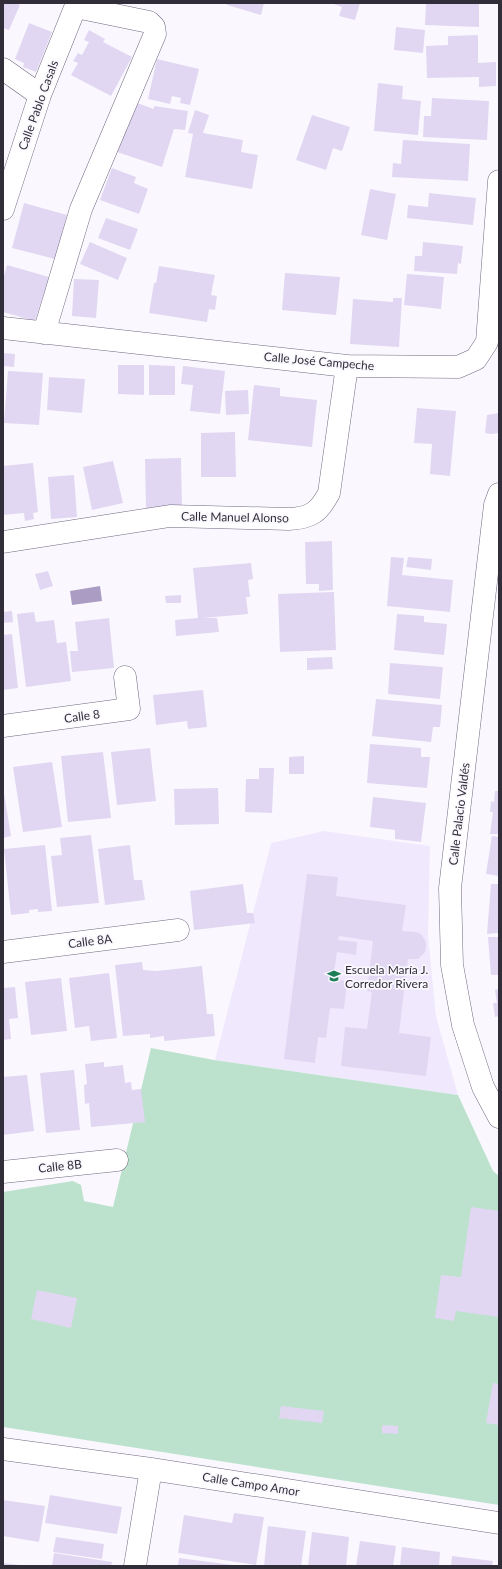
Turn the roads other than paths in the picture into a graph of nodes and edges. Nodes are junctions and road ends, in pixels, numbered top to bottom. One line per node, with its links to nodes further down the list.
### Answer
1 (77, 5): 3 (street, Calle Pablo Casals); 7 (street)
2 (3, 68): 3 (street)
3 (40, 95): 5 (street, Calle Pablo Casals)
4 (499, 180): 8 (street, Calle José Campeche)
5 (3, 209)
6 (3, 328): 7 (street, Calle José Campeche)
7 (44, 333): 8 (street, Calle José Campeche)
8 (346, 366): 10 (street, Calle Manuel Alonso)
9 (497, 500): 15 (street, Calle Palacio Valdés)
10 (3, 542)
11 (125, 676): 12 (street, Calle 8)
12 (3, 726)
13 (178, 930): 14 (street, Calle 8A)
14 (3, 952)
15 (499, 1117)
16 (117, 1160): 17 (street, Calle 8B)
17 (3, 1172)
18 (3, 1449): 19 (street, Calle Campo Amor)
19 (150, 1469): 20 (street, Calle Campo Amor); 21 (street)
20 (499, 1523)
21 (135, 1566)

